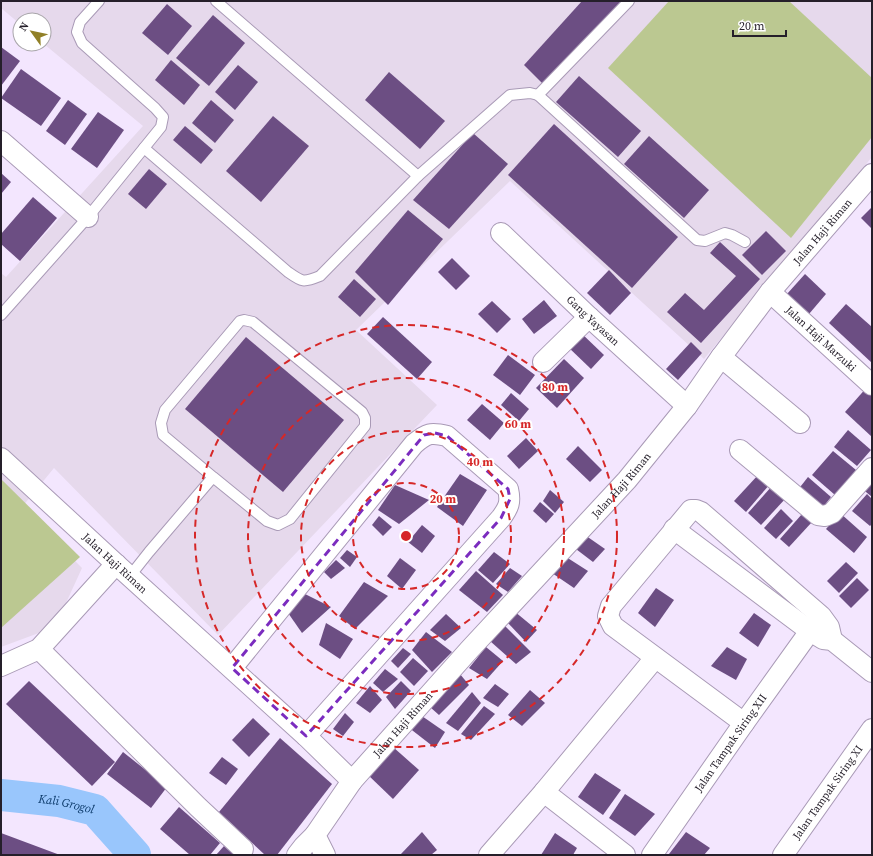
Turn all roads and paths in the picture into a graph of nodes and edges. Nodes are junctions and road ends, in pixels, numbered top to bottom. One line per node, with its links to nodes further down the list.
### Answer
1 (99, 1): 6 (lane)
2 (216, 1): 8 (lane)
3 (629, 1): 4 (lane)
4 (538, 95): 8 (lane); 11 (lane)
5 (1, 141): 9 (street)
6 (144, 148): 8 (lane); 9 (lane)
7 (872, 174): 12 (street, Jalan Haji Riman)
8 (418, 176)
9 (88, 217): 13 (lane)
10 (501, 233): 14 (street, Gang Yayasan)
11 (745, 242)
12 (770, 292): 15 (street, Jalan Haji Riman); 17 (street, Jalan Haji Marzuki)
13 (1, 315)
14 (589, 317): 16 (street); 18 (street, Gang Yayasan)
15 (721, 356): 18 (street, Jalan Haji Riman); 19 (street)
16 (543, 362)
17 (872, 385)
18 (687, 406): 36 (street, Jalan Haji Riman)
19 (800, 423)
20 (740, 450): 22 (street)
21 (1, 458): 25 (street, Jalan Haji Riman)
22 (872, 468)
23 (213, 477): 23 (lane); 25 (lane)
24 (674, 529): 26 (street); 27 (street); 29 (street)
25 (123, 570): 28 (street); 31 (street, Jalan Haji Riman)
26 (810, 631): 27 (street); 33 (street, Jalan Tampak Siring XII)
27 (832, 640): 32 (street)
28 (39, 649): 30 (street); 39 (street)
29 (655, 658): 33 (street); 37 (street)
30 (1, 666)
31 (232, 668): 35 (street, Jalan Haji Riman); 35 (street)
32 (872, 672)
33 (744, 723): 44 (street, Jalan Tampak Siring XII)
34 (872, 729): 45 (street, Jalan Tampak Siring XI)
35 (306, 736): 36 (street, Jalan Haji Riman)
36 (352, 781): 38 (street, Jalan Haji Riman)
37 (544, 792): 42 (street); 43 (street)
38 (315, 835): 40 (street, Jalan Haji Riman); 41 (street)
39 (243, 849)
40 (297, 855)
41 (325, 855)
42 (489, 855)
43 (625, 855)
44 (652, 855)
45 (783, 855)

